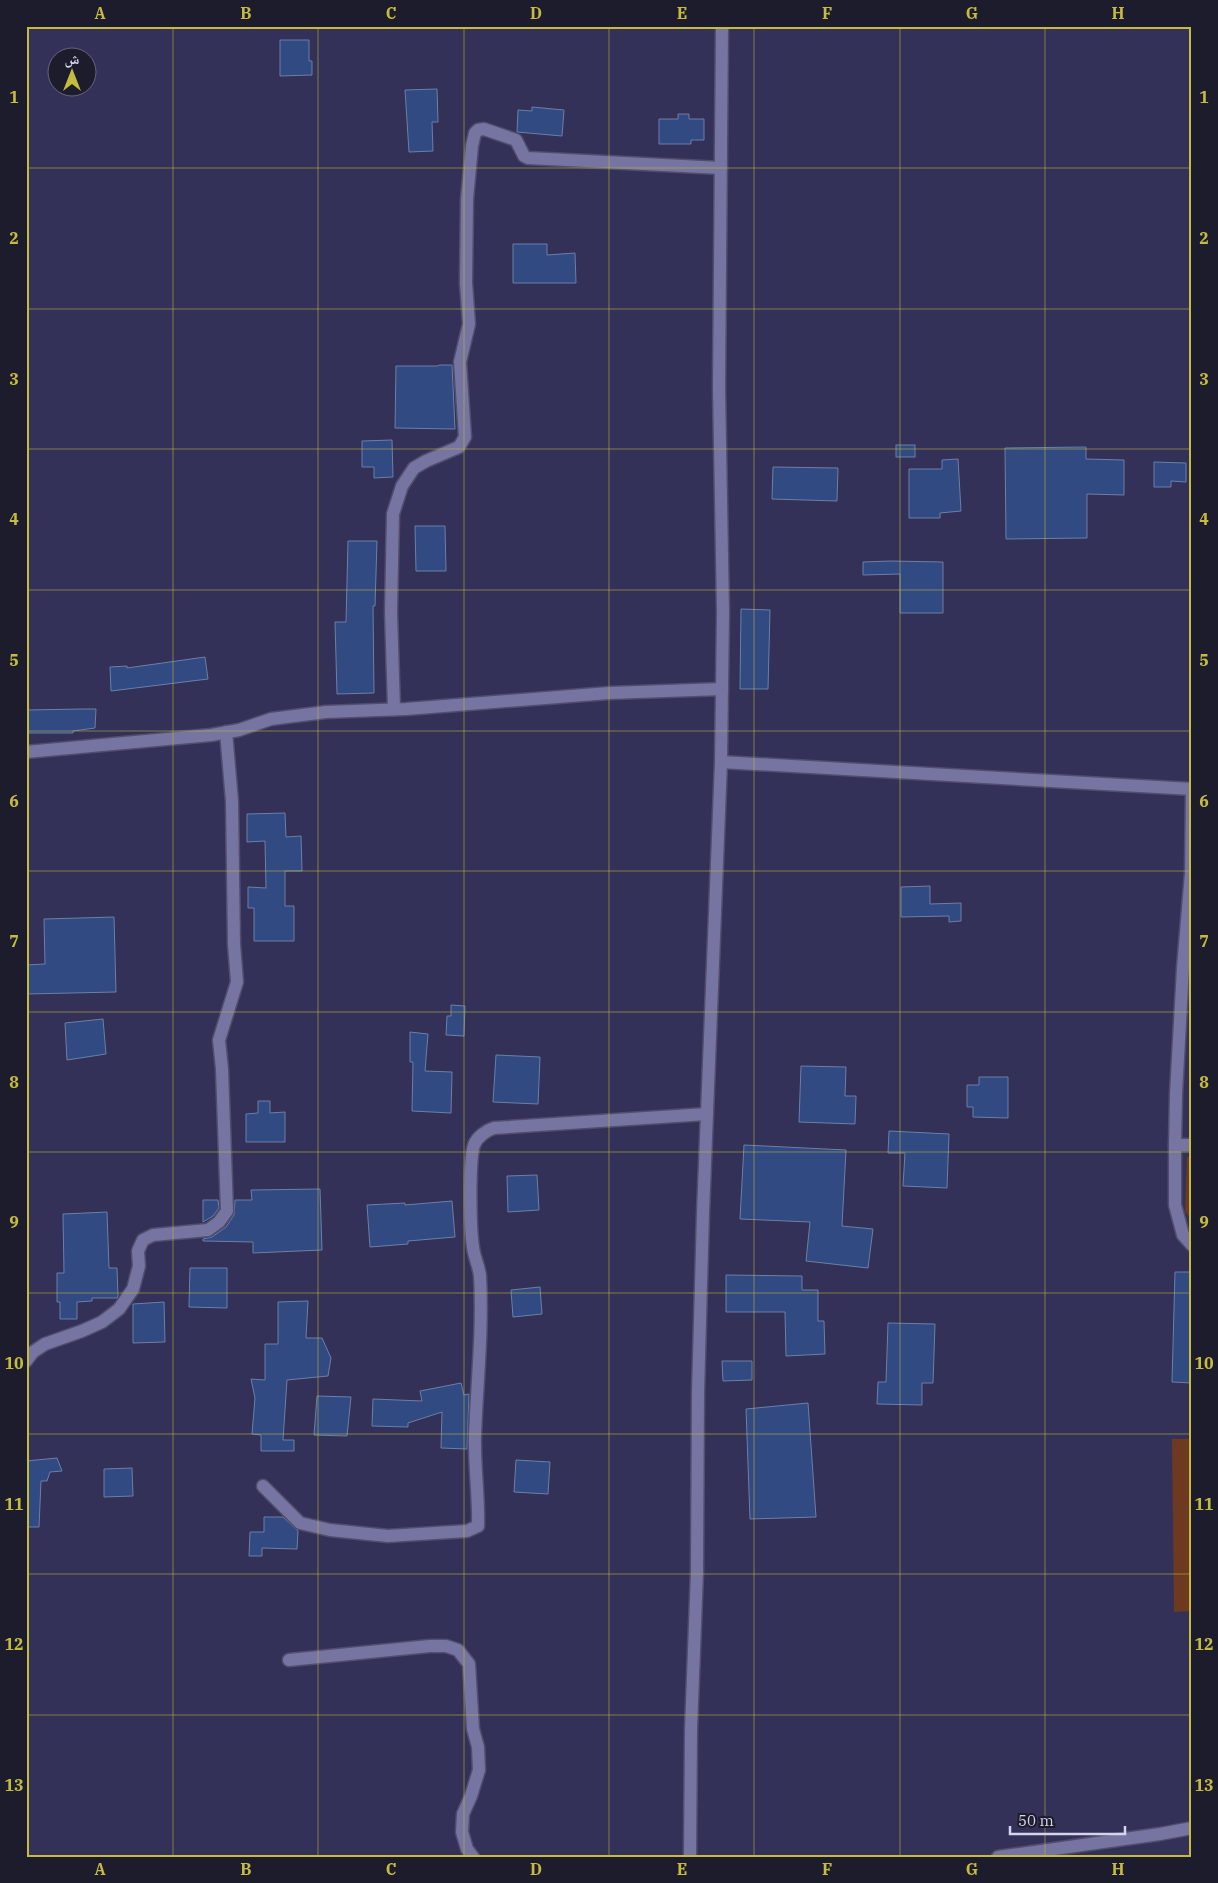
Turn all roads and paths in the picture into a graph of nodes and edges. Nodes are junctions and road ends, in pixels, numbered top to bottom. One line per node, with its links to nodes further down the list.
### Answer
1 (722, 26): 2 (street)
2 (721, 168): 3 (street); 4 (street)
3 (722, 689): 4 (street); 7 (street)
4 (394, 710): 5 (street)
5 (226, 732): 6 (street); 14 (street)
6 (26, 752)
7 (721, 762): 8 (street); 10 (street)
8 (1192, 788): 9 (street)
9 (1191, 874): 12 (street)
10 (707, 1114): 15 (street); 19 (street)
11 (1192, 1144): 12 (street)
12 (1175, 1146): 13 (street)
13 (1192, 1245)
14 (26, 1361)
15 (263, 1486)
16 (289, 1660): 18 (street)
17 (1192, 1828): 20 (street)
18 (472, 1857)
19 (690, 1857)
20 (998, 1857)

